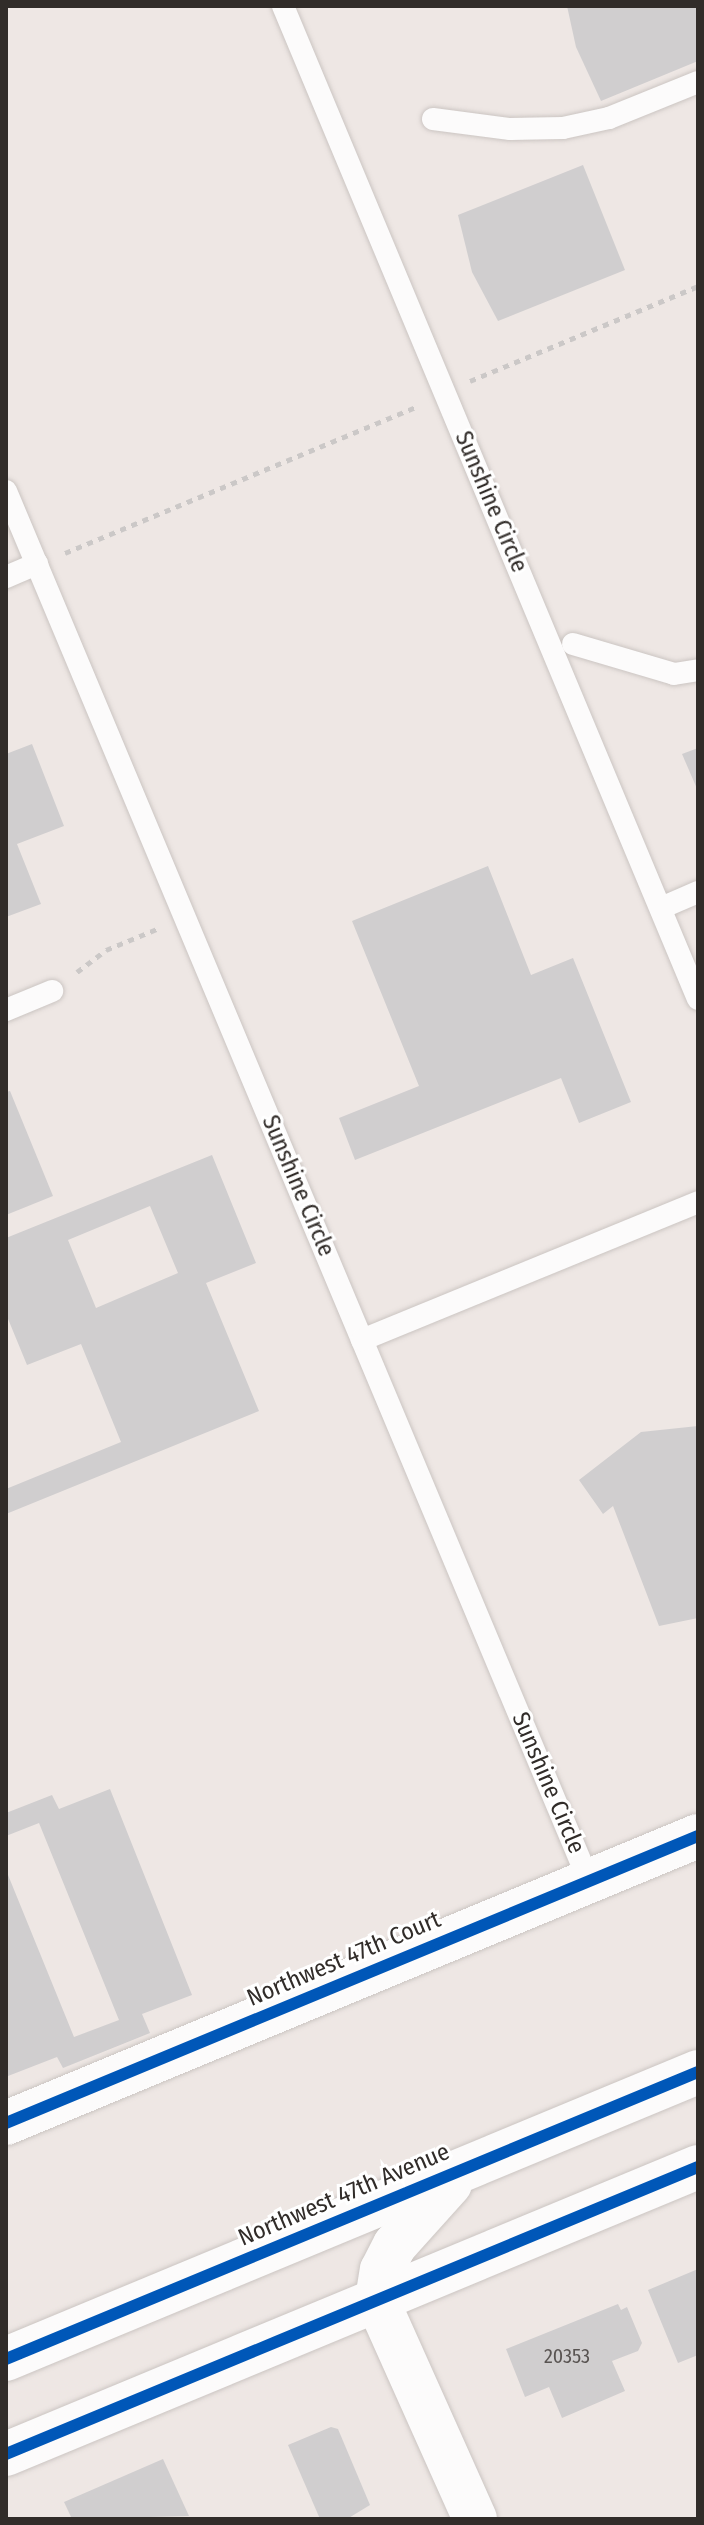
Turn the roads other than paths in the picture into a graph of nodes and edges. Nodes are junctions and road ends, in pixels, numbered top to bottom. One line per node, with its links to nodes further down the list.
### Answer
1 (283, 6): 10 (lane, Sunshine Circle)
2 (698, 82): 3 (lane)
3 (433, 119)
4 (6, 491): 5 (lane, Sunshine Circle)
5 (37, 564): 6 (lane); 15 (lane, Sunshine Circle)
6 (6, 577)
7 (573, 644): 8 (lane)
8 (698, 670)
9 (698, 892): 10 (lane)
10 (661, 908): 12 (lane, Sunshine Circle)
11 (52, 991): 13 (lane)
12 (698, 999)
13 (6, 1010)
14 (698, 1202): 15 (lane)
15 (362, 1340): 17 (lane, Sunshine Circle)
16 (698, 1836): 17 (main road, Northwest 47th Court)
17 (589, 1881): 19 (main road, Northwest 47th Court)
18 (698, 2072): 21 (main road, Northwest 47th Avenue)
19 (6, 2123)
20 (698, 2167): 22 (main road)
21 (466, 2168): 22 (main road); 23 (main road, Northwest 47th Avenue)
22 (377, 2300): 24 (main road); 25 (main road)
23 (6, 2359)
24 (6, 2454)
25 (475, 2519)

